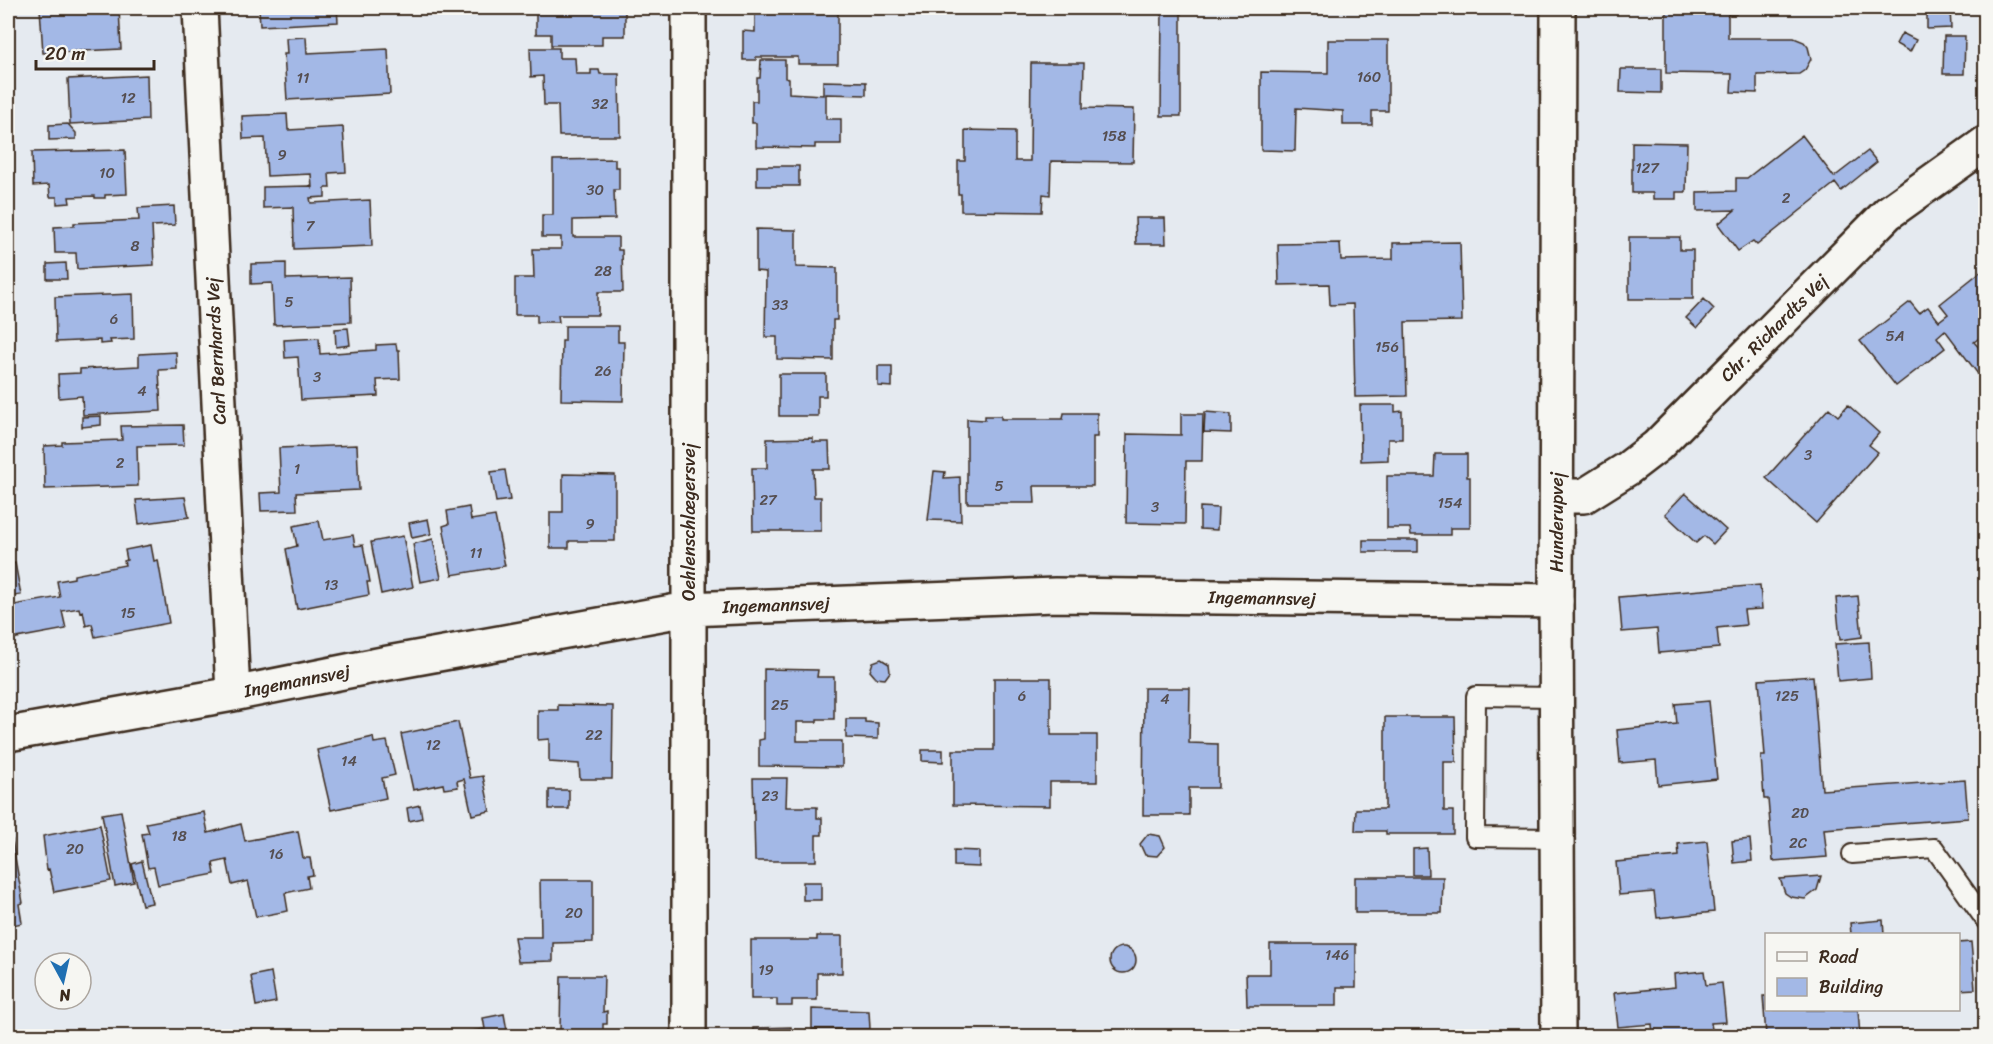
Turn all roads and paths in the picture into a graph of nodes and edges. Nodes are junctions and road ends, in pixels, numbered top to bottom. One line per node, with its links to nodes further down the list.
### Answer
1 (200, 8): 8 (street, Carl Bernhards Vej)
2 (689, 8): 7 (street, Oehlenschlægersvej)
3 (1558, 8): 5 (street, Hunderupvej)
4 (1986, 143): 5 (street, Chr. Richardts Vej)
5 (1557, 496): 6 (street, Hunderupvej)
6 (1556, 601): 7 (street, Ingemannsvej); 9 (street, Hunderupvej)
7 (688, 609): 8 (street, Ingemannsvej); 14 (street, Oehlenschlægersvej)
8 (233, 694): 10 (street, Ingemannsvej)
9 (1557, 697): 11 (street, Hunderupvej); 11 (lane)
10 (8, 734)
11 (1557, 838): 15 (street, Hunderupvej)
12 (1852, 854): 13 (lane)
13 (1986, 921)
14 (690, 1036)
15 (1558, 1036)

